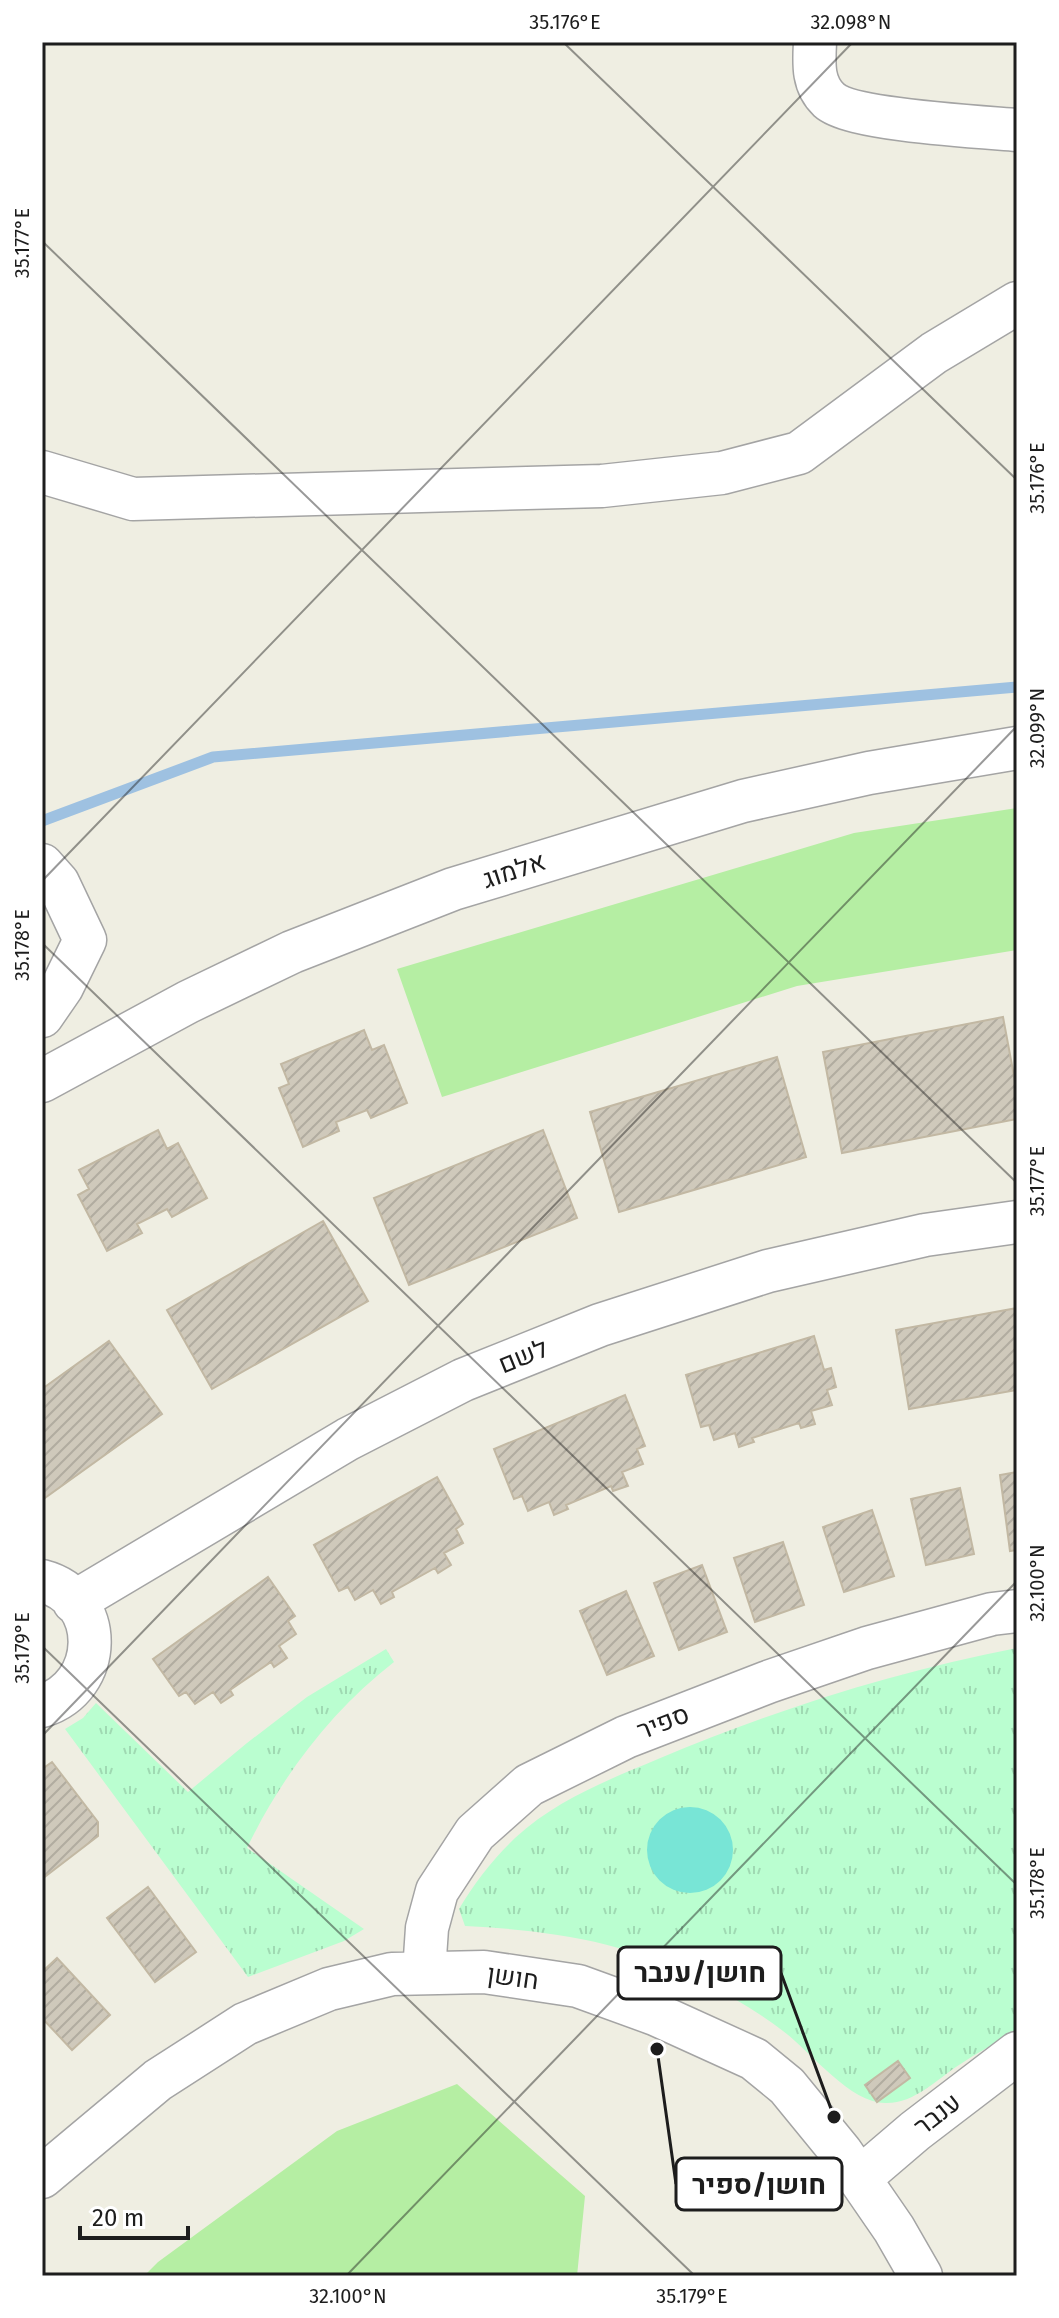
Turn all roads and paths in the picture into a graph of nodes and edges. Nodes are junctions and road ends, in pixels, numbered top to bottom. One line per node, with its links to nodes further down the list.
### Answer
1 (815, 42): 2 (street)
2 (1017, 130)
3 (1017, 303): 4 (street)
4 (42, 472)
5 (1017, 748): 8 (street, אלמוג)
6 (42, 865): 7 (street)
7 (42, 1016)
8 (42, 1081)
9 (1017, 1222): 10 (street, לשם)
10 (58, 1592): 12 (street)
11 (1017, 1611): 13 (street, ספיר)
12 (42, 1706)
13 (424, 1972): 15 (street, חושן); 16 (street, חושן)
14 (1017, 2053): 16 (street, ענבר)
15 (42, 2177)
16 (860, 2178): 17 (street, חושן)
17 (921, 2276)

